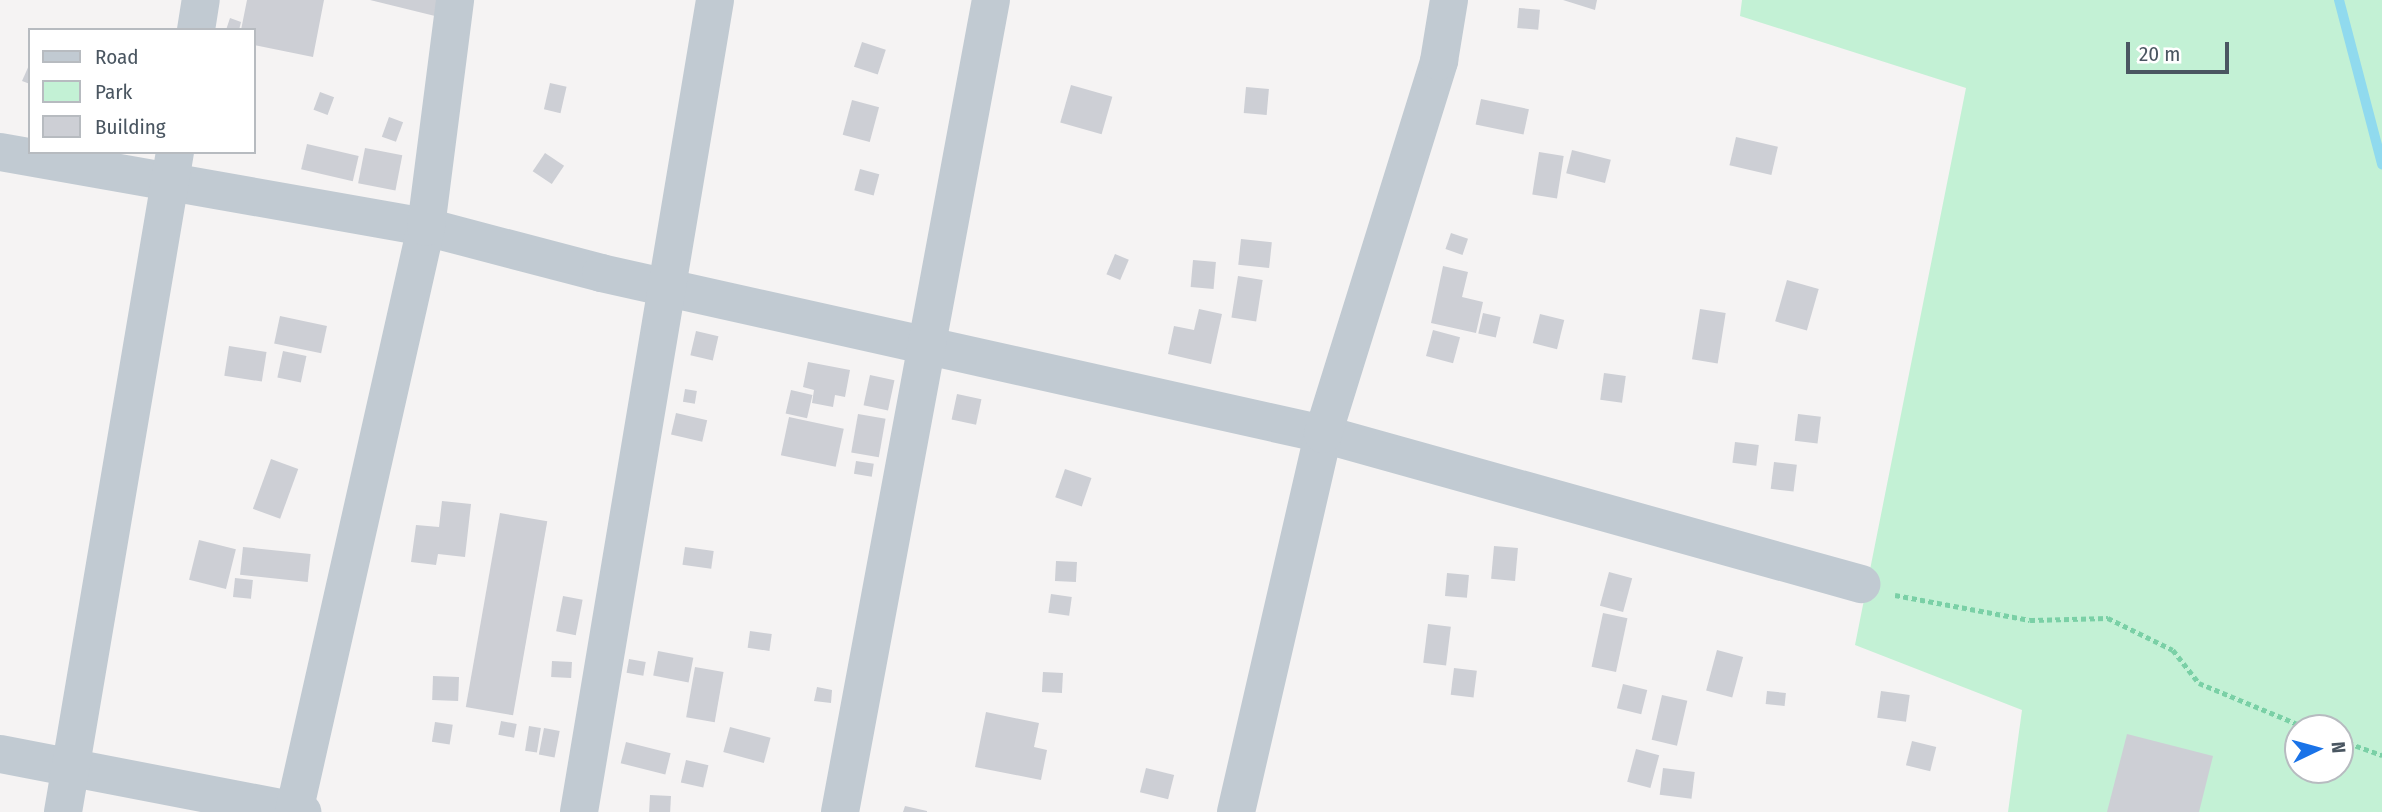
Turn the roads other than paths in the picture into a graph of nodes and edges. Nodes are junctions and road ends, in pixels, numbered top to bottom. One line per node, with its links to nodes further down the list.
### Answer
1 (201, 0): 6 (street)
2 (455, 0): 9 (street)
3 (715, 0): 10 (street)
4 (990, 0): 11 (street)
5 (1449, 0): 12 (street)
6 (196, 28)
7 (0, 152): 8 (street)
8 (172, 169): 9 (street); 15 (street)
9 (426, 227): 10 (street); 16 (street)
10 (664, 285): 11 (street); 18 (street)
11 (928, 345): 12 (street); 19 (street)
12 (1324, 434): 13 (street); 20 (street)
13 (1861, 584)
14 (0, 754): 15 (street)
15 (71, 767): 16 (street); 17 (street)
16 (297, 811)
17 (64, 812)
18 (579, 812)
19 (840, 812)
20 (1236, 812)

